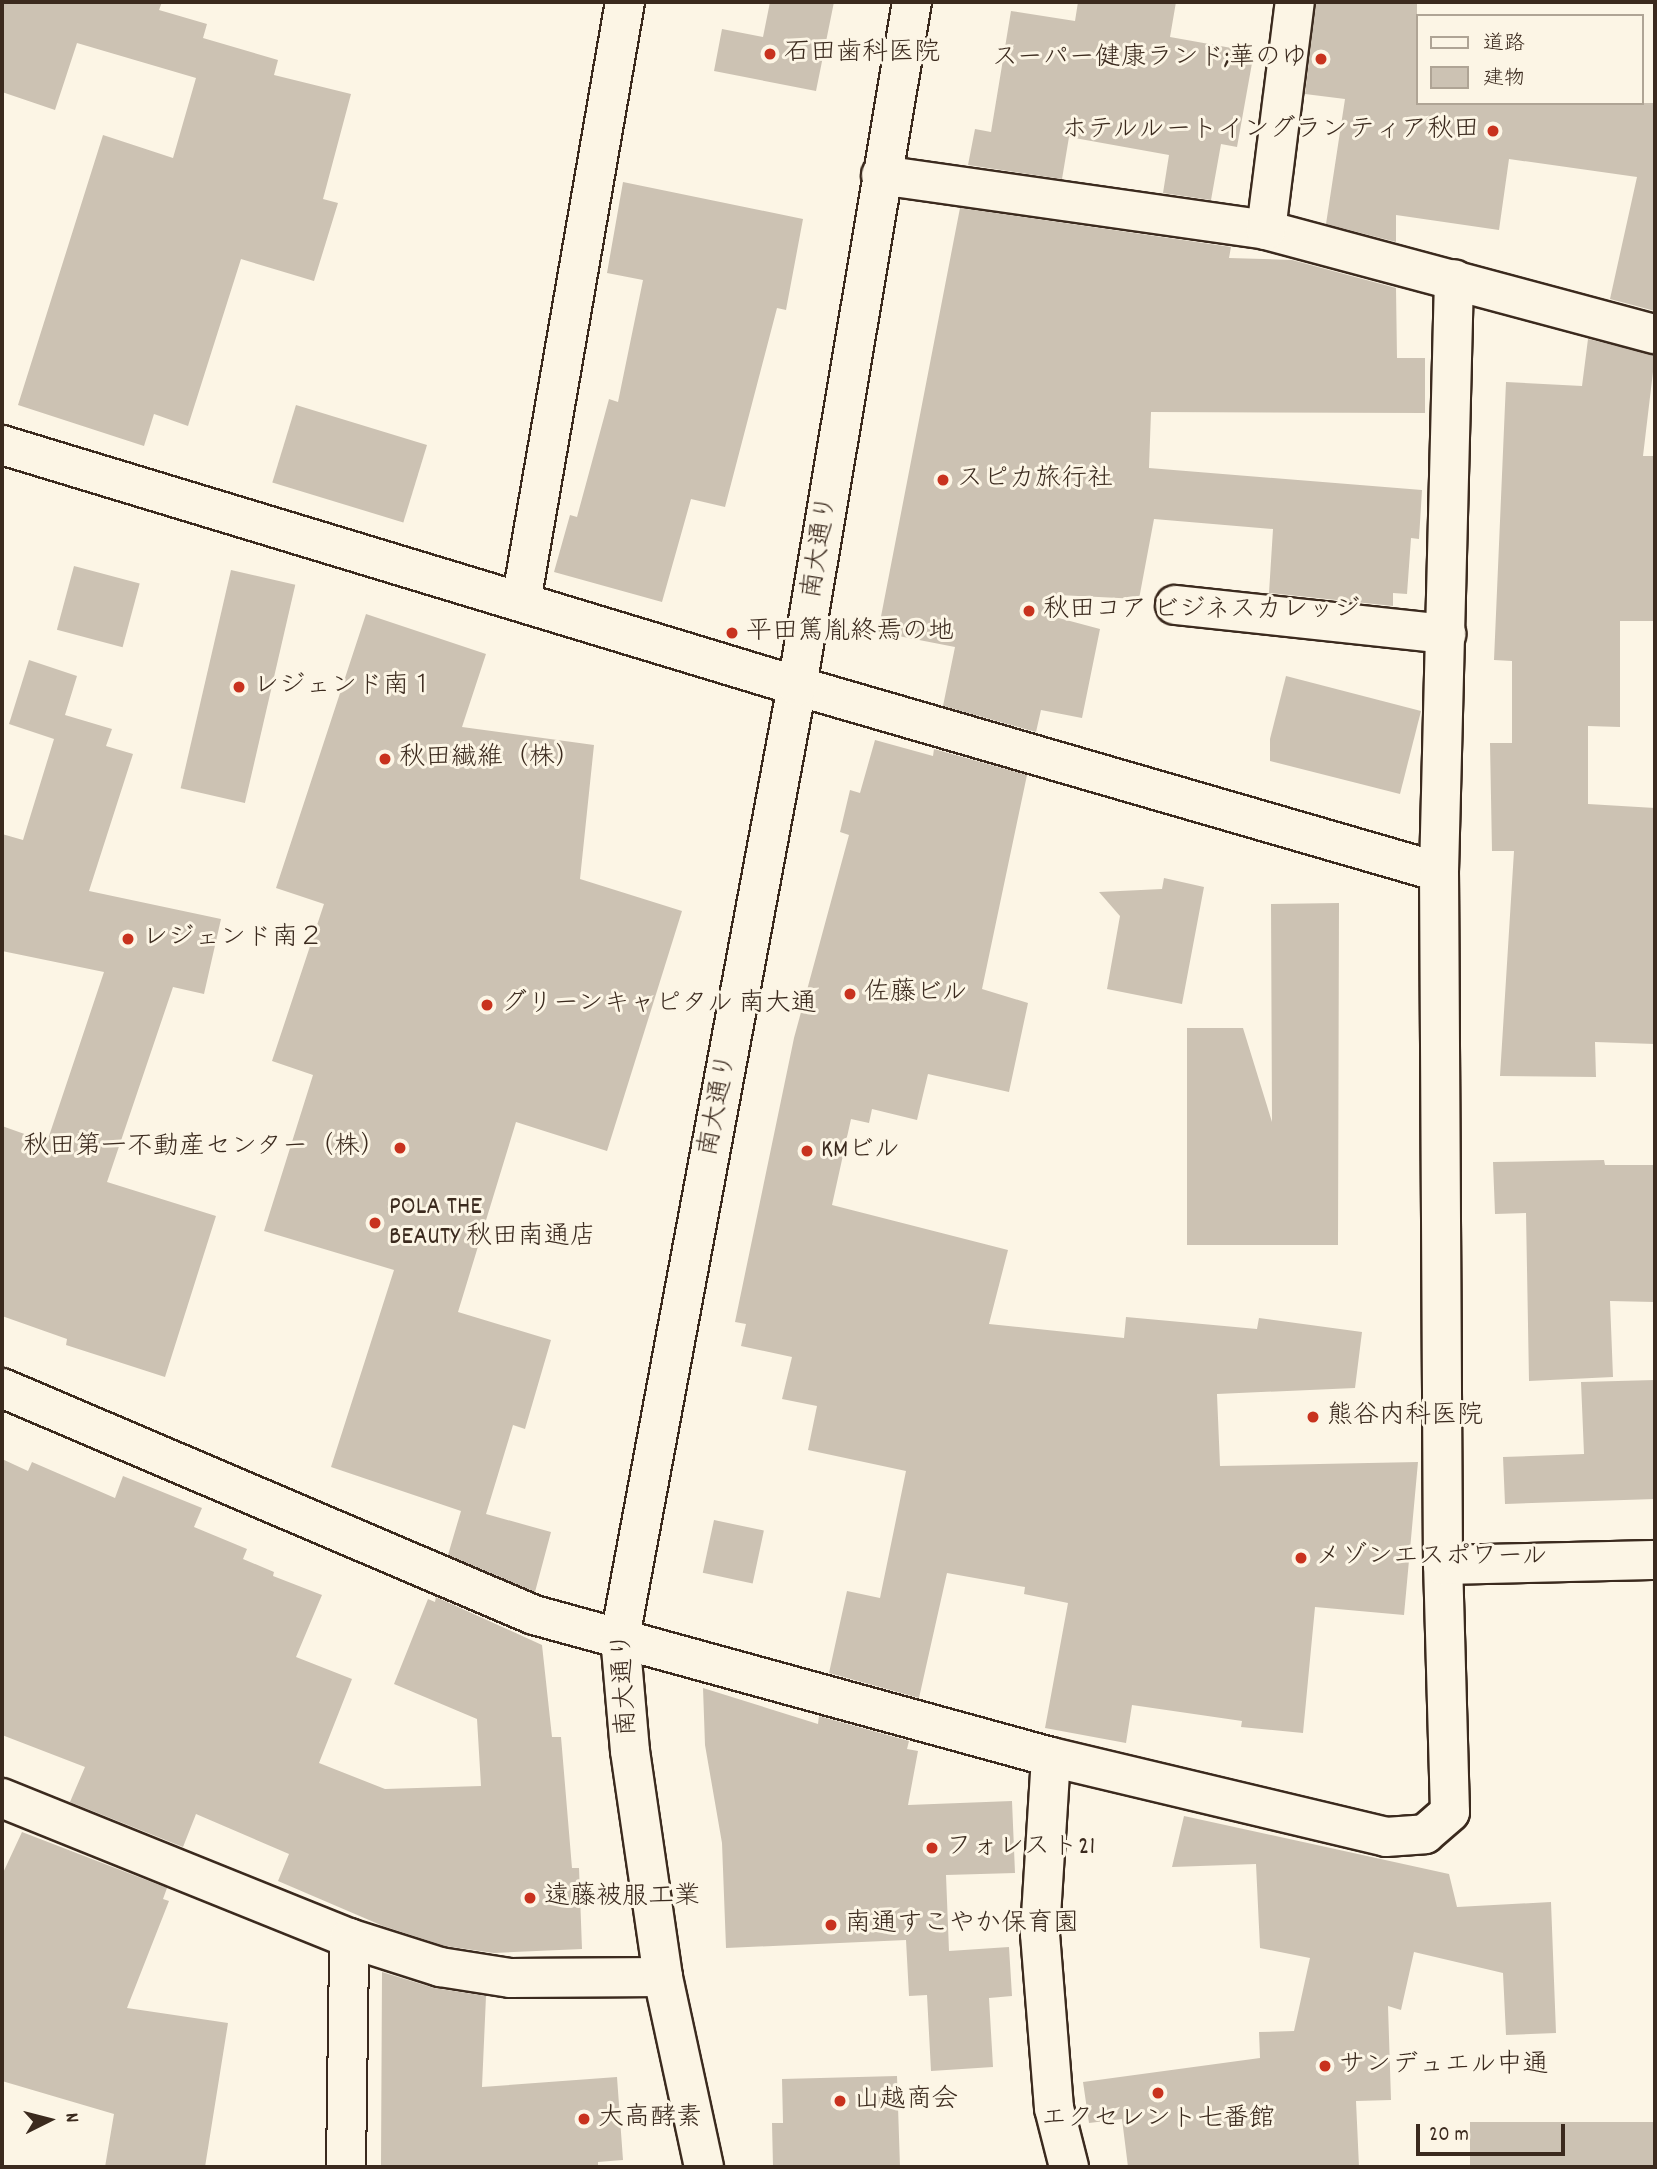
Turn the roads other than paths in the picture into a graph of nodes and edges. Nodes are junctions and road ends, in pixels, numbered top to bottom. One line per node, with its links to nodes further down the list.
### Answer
1 (625, 2): 9 (street)
2 (912, 2): 4 (street, 南大通り)
3 (1295, 2): 5 (street)
4 (881, 175): 5 (street); 12 (street, 南大通り)
5 (1266, 230): 6 (street)
6 (1454, 279): 7 (street); 11 (street)
7 (1655, 334)
8 (2, 444): 9 (street)
9 (520, 602): 12 (street)
10 (1175, 606): 11 (street)
11 (1446, 634): 13 (street)
12 (797, 686): 13 (street); 17 (street, 南大通り)
13 (1439, 872): 16 (street)
14 (2, 1388): 17 (street)
15 (1655, 1560): 16 (street)
16 (1443, 1565): 18 (street)
17 (620, 1637): 18 (street); 21 (street, 南大通り)
18 (1051, 1757): 24 (street)
19 (2, 1798): 20 (street)
20 (349, 1938): 21 (street); 22 (street)
21 (663, 1977): 23 (street, 南大通り)
22 (345, 2167)
23 (704, 2167)
24 (1069, 2167)

